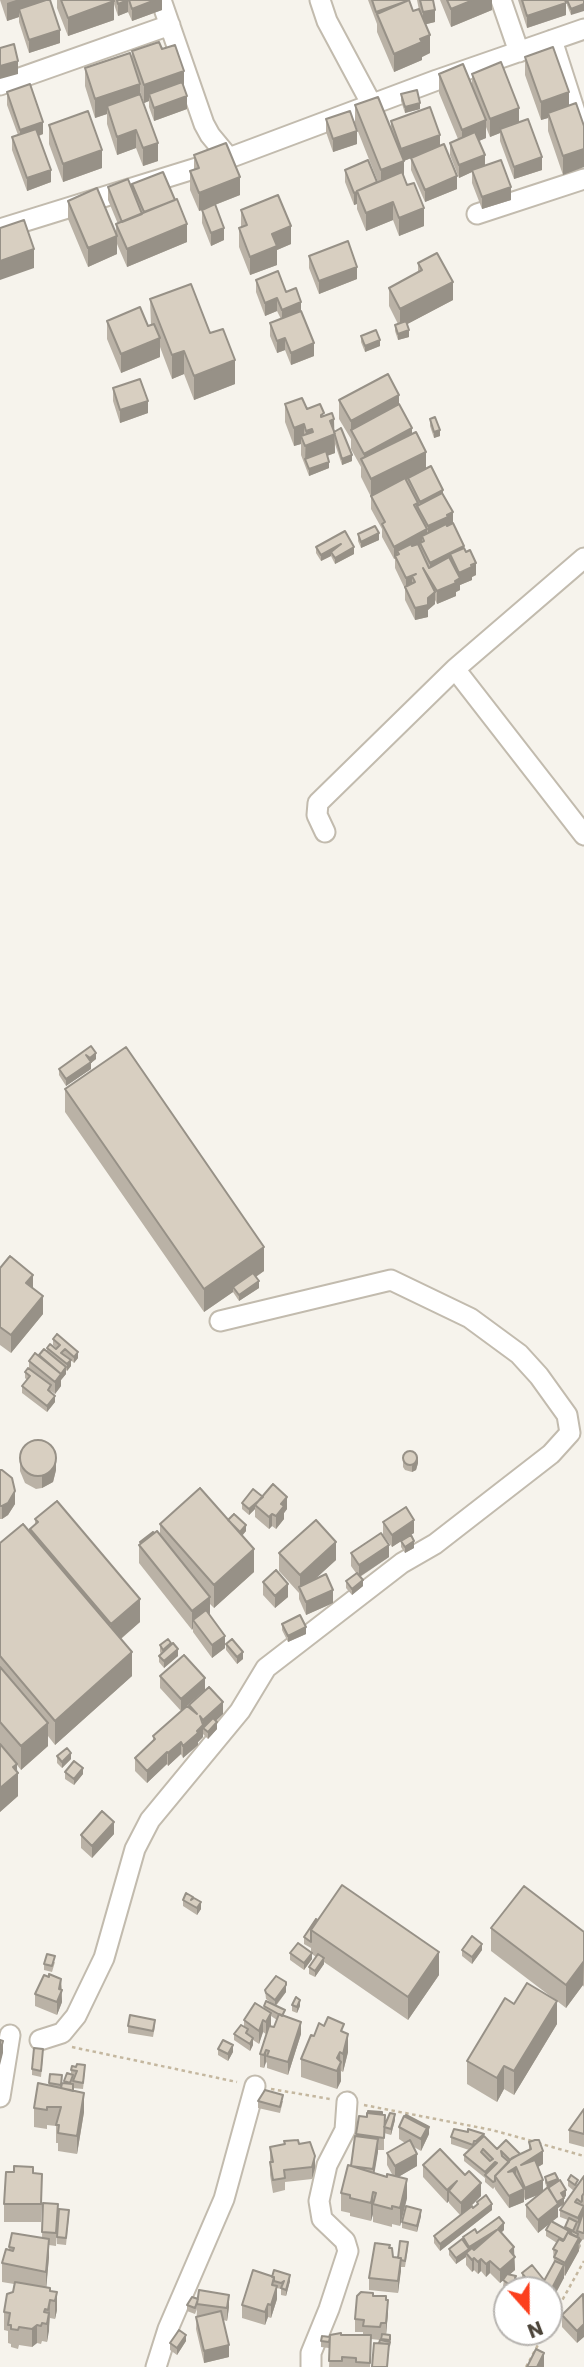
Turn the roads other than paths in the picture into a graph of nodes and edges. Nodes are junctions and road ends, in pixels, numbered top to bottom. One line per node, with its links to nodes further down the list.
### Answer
1 (161, 0): 4 (street)
2 (320, 0): 9 (street)
3 (501, 0): 7 (street)
4 (170, 25): 8 (street); 11 (street)
5 (584, 29): 6 (street)
6 (552, 40): 7 (street); 10 (street)
7 (519, 52): 9 (street)
8 (0, 85)
9 (372, 105): 11 (street)
10 (584, 139)
11 (229, 158): 14 (street)
12 (584, 179): 13 (street)
13 (477, 214)
14 (0, 229)
15 (584, 558): 16 (street)
16 (455, 669): 17 (street); 18 (street)
17 (325, 832)
18 (584, 835)
19 (220, 1321): 21 (street)
20 (10, 2035): 23 (street)
21 (40, 2040)
22 (255, 2086): 25 (street)
23 (0, 2097)
24 (347, 2102): 26 (street)
25 (156, 2367)
26 (311, 2367)

